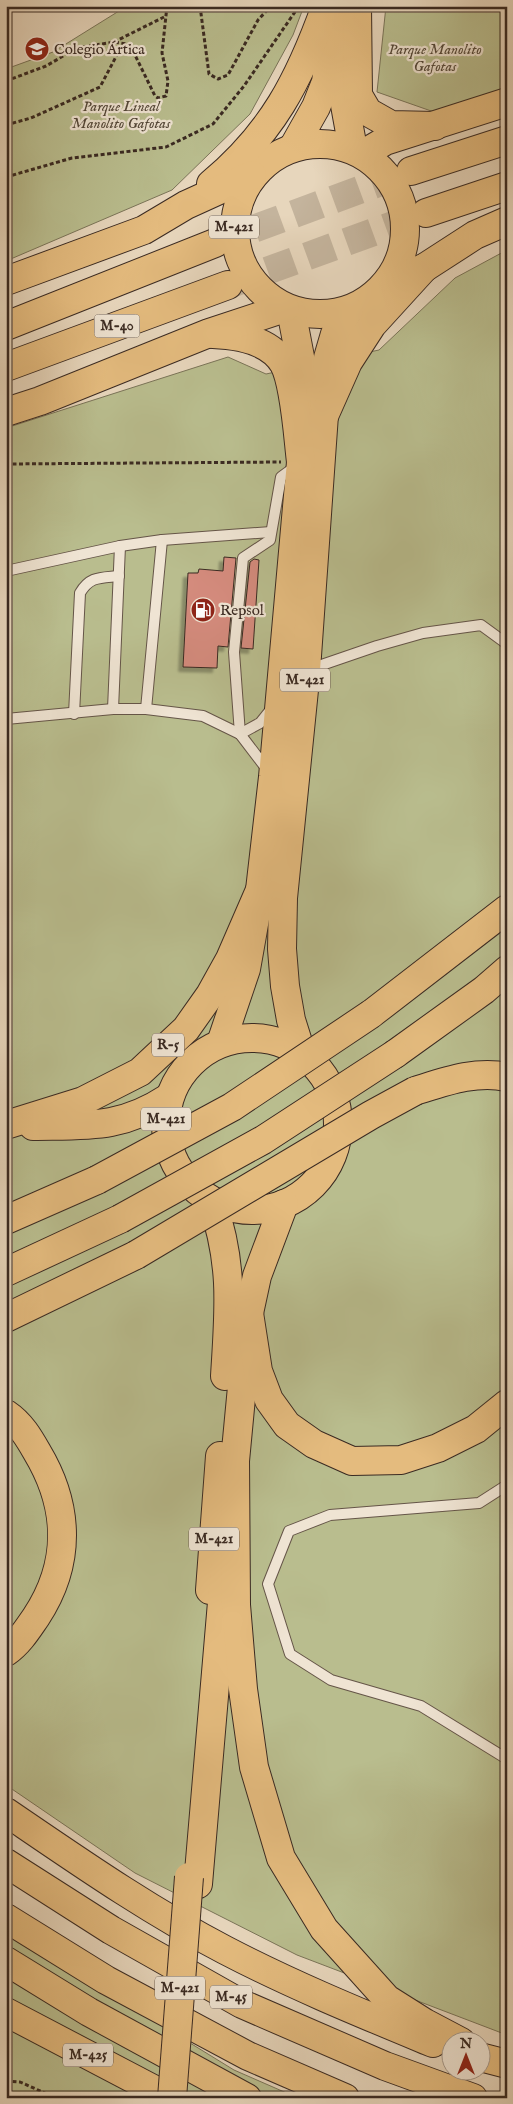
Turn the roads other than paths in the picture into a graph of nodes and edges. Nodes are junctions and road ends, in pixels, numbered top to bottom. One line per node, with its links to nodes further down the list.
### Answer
1 (326, 6): 12 (main road)
2 (336, 6): 7 (main road)
3 (356, 6): 5 (main road); 8 (main road)
4 (507, 102): 5 (main road)
5 (435, 126): 8 (main road)
6 (507, 140): 9 (main road)
7 (294, 146): 8 (main road, M-421); 10 (main road, M-421)
8 (358, 152): 18 (main road, M-421)
9 (411, 171)
10 (252, 175): 12 (main road); 20 (main road, M-421)
11 (507, 186): 13 (main road)
12 (186, 205): 17 (main road)
13 (426, 214)
14 (507, 221): 16 (main road)
15 (215, 243): 22 (main road, M-40)
16 (424, 268): 18 (main road); 26 (main road)
17 (6, 281)
18 (387, 282): 21 (main road, M-421)
19 (228, 285): 24 (main road, M-40)
20 (288, 309): 21 (main road, M-421); 23 (main road); 27 (main road, M-421)
21 (349, 310): 26 (main road, M-421)
22 (6, 326)
23 (209, 334): 25 (main road); 27 (main road)
24 (6, 367)
25 (6, 412)
26 (324, 416): 34 (main road, M-421)
27 (301, 462): 28 (lane); 35 (main road, M-421)
28 (271, 532): 29 (lane); 40 (lane)
29 (162, 540): 30 (lane); 37 (lane)
30 (120, 546): 31 (lane); 32 (lane)
31 (6, 571)
32 (119, 576): 36 (lane); 38 (lane)
33 (507, 644): 34 (lane)
34 (306, 670): 46 (main road, M-421)
35 (280, 697): 40 (lane); 41 (main road, M-421)
36 (113, 709): 37 (lane); 38 (lane)
37 (146, 709): 40 (lane)
38 (74, 714): 39 (lane)
39 (6, 719)
40 (240, 734): 41 (lane)
41 (273, 777): 42 (main road, M-421)
42 (260, 890): 45 (main road, M-421); 49 (main road, R-5)
43 (507, 909): 53 (main road, bridge)
44 (507, 970): 54 (main road, bridge)
45 (220, 1042): 46 (main road, M-421); 48 (main road, M-421)
46 (301, 1052): 52 (main road, M-421)
47 (507, 1077): 56 (main road, bridge)
48 (168, 1098): 50 (main road); 51 (main road, M-421)
49 (6, 1125)
50 (6, 1130)
51 (212, 1202): 52 (main road, M-421); 65 (main road, M-421)
52 (284, 1204): 55 (main road, M-421)
53 (6, 1220)
54 (6, 1272)
55 (249, 1313): 57 (main road); 59 (main road, M-421)
56 (6, 1318)
57 (507, 1404)
58 (6, 1414): 61 (main road)
59 (235, 1459): 65 (main road, M-421); 69 (main road)
60 (507, 1485): 62 (lane)
61 (6, 1652)
62 (507, 1759)
63 (6, 1812): 70 (main road, M-45)
64 (6, 1863): 75 (main road, M-45)
65 (193, 1881): 71 (main road, M-421, bridge); 72 (main road, M-421)
66 (6, 1918): 74 (main road)
67 (6, 1961): 73 (main road)
68 (6, 2012): 71 (main road, M-425)
69 (442, 2032)
70 (440, 2045)
71 (171, 2098)
72 (181, 2098)
73 (247, 2098)
74 (345, 2098)
75 (472, 2098)

